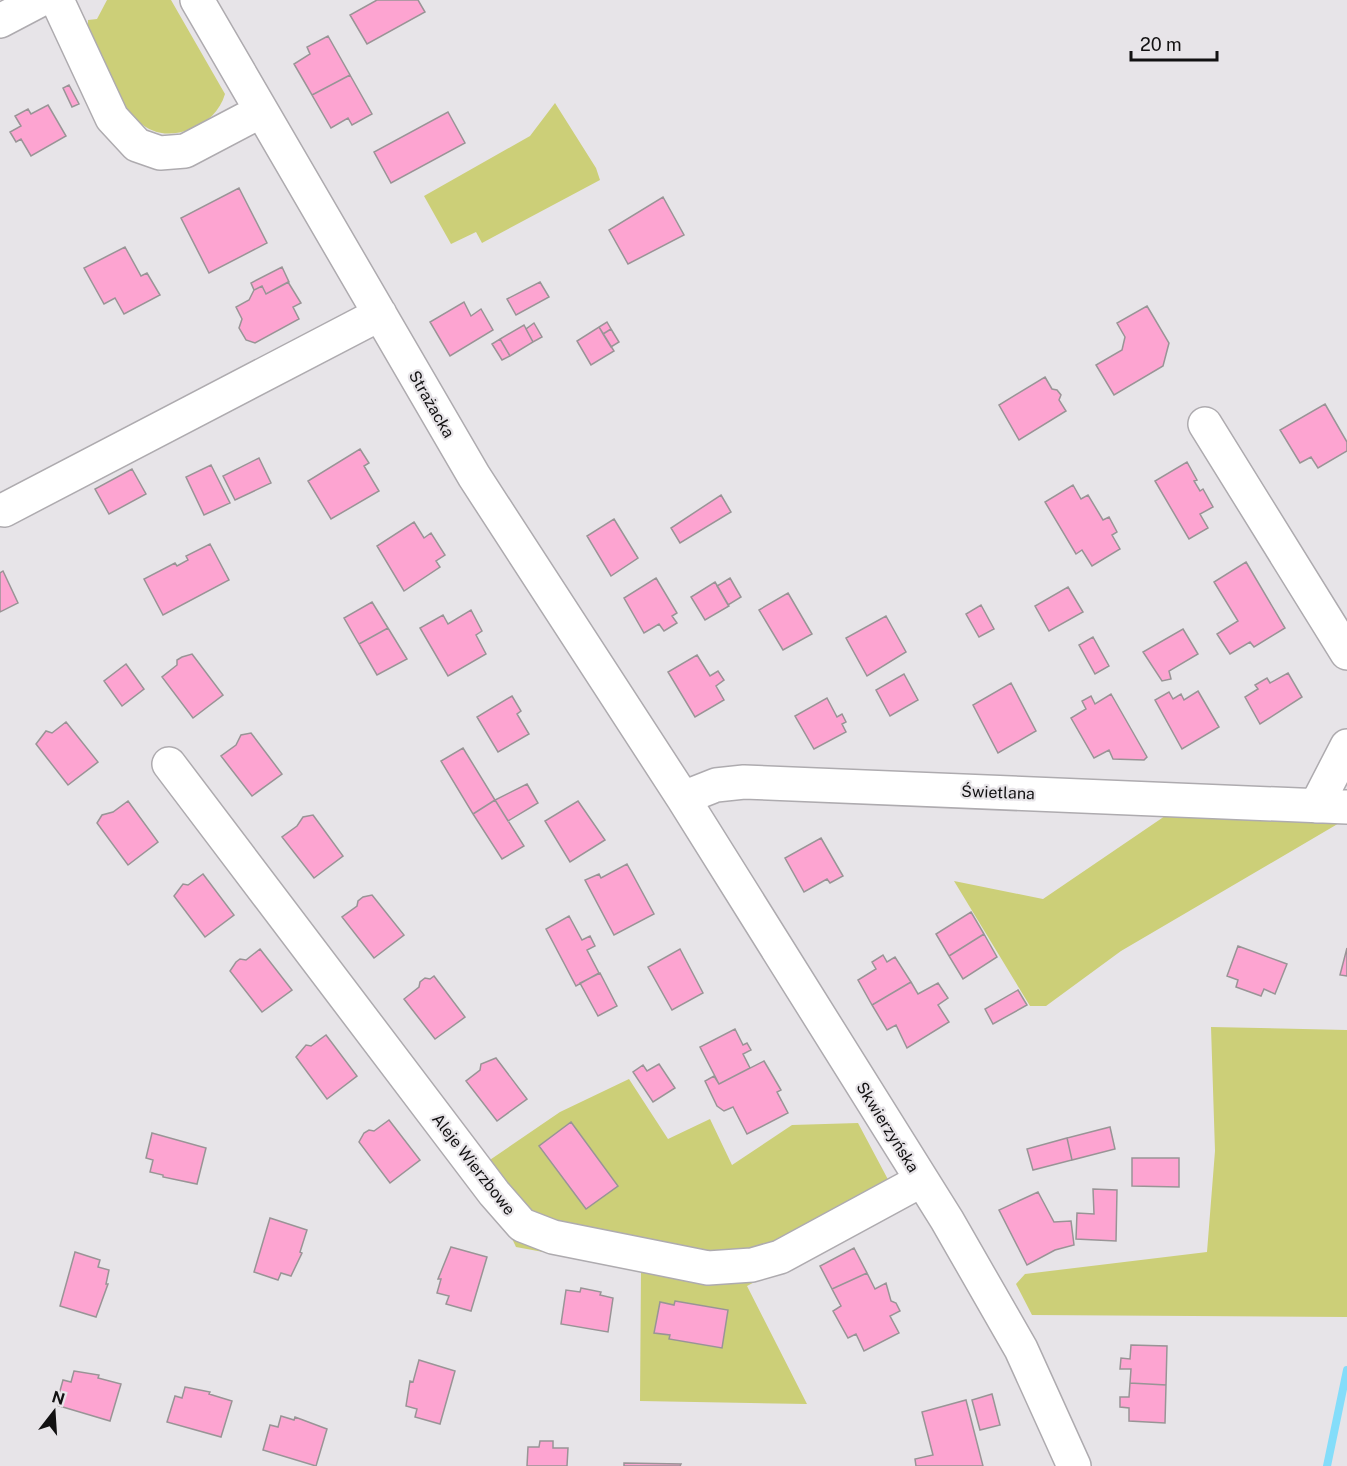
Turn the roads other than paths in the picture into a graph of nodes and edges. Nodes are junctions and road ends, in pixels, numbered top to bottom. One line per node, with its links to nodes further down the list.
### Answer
1 (40, 0): 4 (street)
2 (57, 0): 5 (street)
3 (196, 0): 5 (street, Strażacka)
4 (0, 21)
5 (261, 111): 6 (street, Strażacka)
6 (380, 314): 8 (street); 12 (street, Strażacka)
7 (1205, 424): 9 (street)
8 (4, 510)
9 (1347, 653)
10 (1347, 746): 13 (street, Świetlana)
11 (169, 764): 14 (street, Aleje Wierzbowe)
12 (683, 798): 13 (street, Świetlana); 14 (street, Skwierzyńska)
13 (1331, 807)
14 (922, 1180): 15 (street, Skwierzyńska)
15 (1074, 1466)

